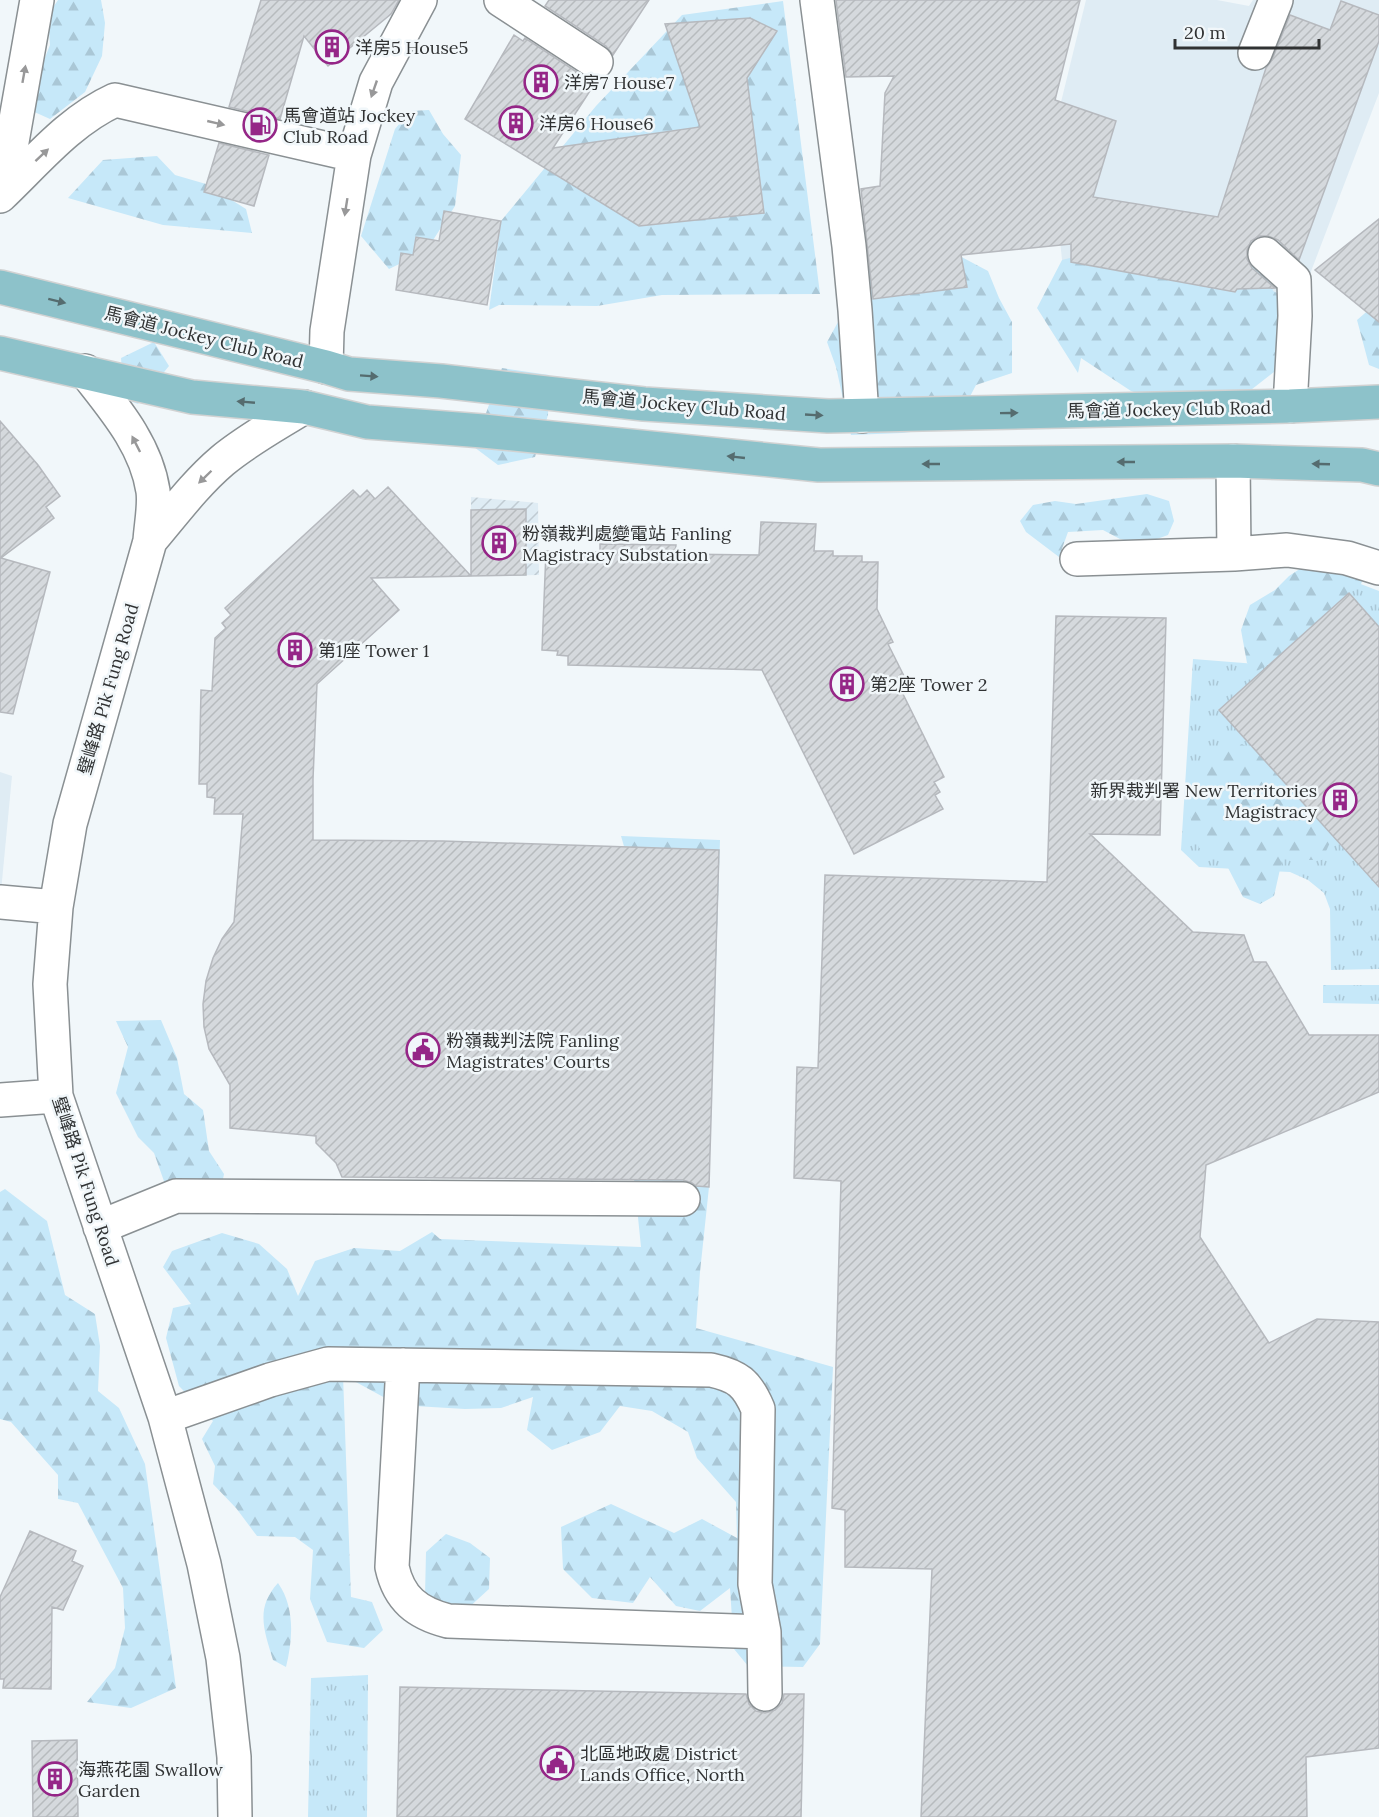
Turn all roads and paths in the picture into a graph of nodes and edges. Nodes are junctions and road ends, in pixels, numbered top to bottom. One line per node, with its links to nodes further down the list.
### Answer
1 (37, 0): 9 (street, one-way to 1)
2 (420, 0): 8 (street, one-way to 8)
3 (501, 0): 7 (street)
4 (817, 0): 18 (street)
5 (1276, 0): 6 (street)
6 (1254, 53)
7 (596, 62)
8 (354, 155): 9 (street, one-way to 8); 13 (street, one-way to 13)
9 (1, 194)
10 (1265, 254): 15 (street)
11 (0, 287): 13 (main road, 馬會道 Jockey Club Road, one-way to 13)
12 (0, 352): 14 (main road)
13 (327, 367): 18 (main road, 馬會道 Jockey Club Road, one-way to 18)
14 (85, 371): 17 (main road, one-way to 14); 21 (street, 璧峰路 Pik Fung Road, one-way to 14)
15 (1291, 391): 16 (main road, 馬會道 Jockey Club Road); 18 (main road, 馬會道 Jockey Club Road, one-way to 15)
16 (1379, 402)
17 (304, 407): 20 (main road, one-way to 17); 21 (street, 璧峰路 Pik Fung Road, one-way to 21)
18 (862, 416)
19 (1379, 469): 20 (main road, one-way to 20)
20 (1233, 476): 22 (street)
21 (150, 541): 26 (street, 璧峰路 Pik Fung Road)
22 (1234, 554): 23 (street); 24 (street)
23 (1077, 559)
24 (1379, 568)
25 (0, 902): 26 (street)
26 (56, 908): 27 (street, 璧峰路 Pik Fung Road)
27 (56, 1096): 28 (street); 30 (street, 璧峰路 Pik Fung Road)
28 (0, 1100)
29 (683, 1199): 30 (street)
30 (100, 1227): 32 (street, 璧峰路 Pik Fung Road)
31 (403, 1365): 32 (street); 33 (street); 33 (street)
32 (165, 1417): 35 (street, 璧峰路 Pik Fung Road)
33 (764, 1632): 34 (street)
34 (765, 1694)
35 (235, 1817)

